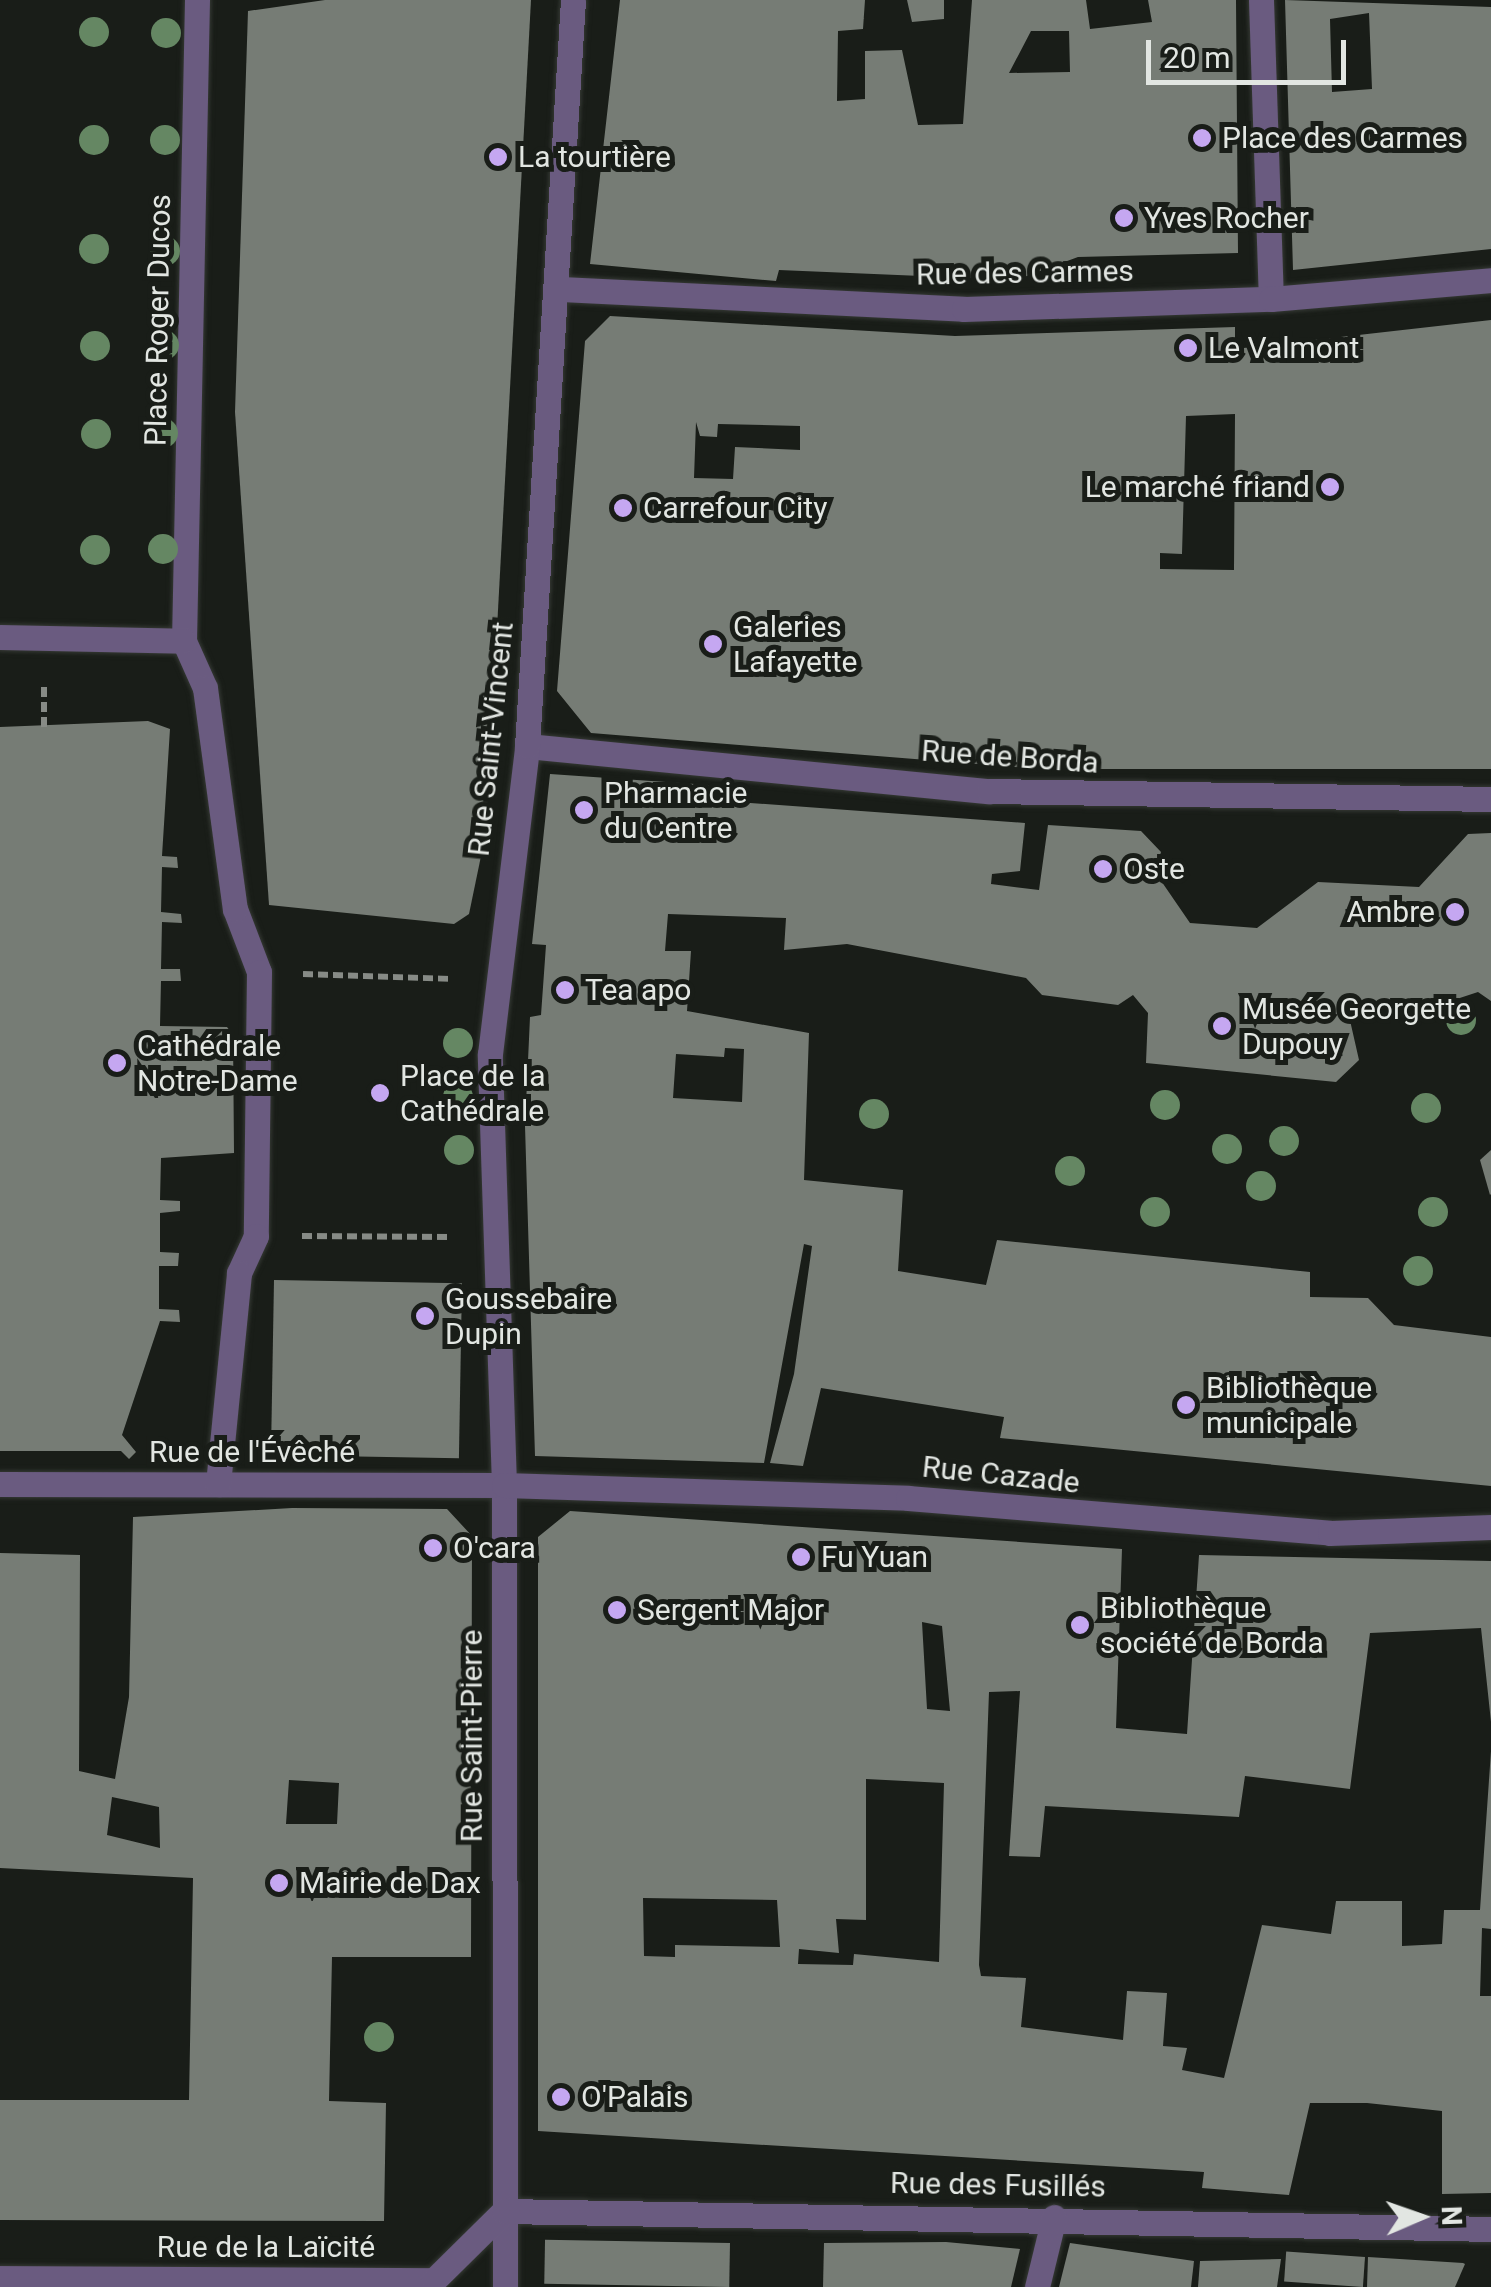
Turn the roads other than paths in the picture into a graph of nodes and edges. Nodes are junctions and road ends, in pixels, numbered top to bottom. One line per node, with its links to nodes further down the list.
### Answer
1 (196, 0): 8 (street, Place Roger Ducos)
2 (573, 0): 5 (street, Rue Saint-Vincent)
3 (1260, 0): 6 (street)
4 (1491, 280): 6 (street, Rue des Carmes)
5 (561, 289): 6 (street, Rue des Carmes); 9 (street, Rue Saint-Vincent)
6 (1271, 299)
7 (0, 638): 8 (street)
8 (184, 641): 12 (street, Place Roger Ducos)
9 (527, 746): 10 (street, Rue de Borda); 13 (street, Rue Saint-Vincent)
10 (1491, 799)
11 (0, 1484): 12 (street, Rue de l'Évêché)
12 (218, 1484): 13 (street, Rue de l'Évêché)
13 (504, 1485): 14 (street, Rue Cazade); 15 (street, Rue Saint-Pierre)
14 (1491, 1526)
15 (504, 2211): 16 (street, Rue des Fusillés); 18 (street, Rue de la Laïcité); 19 (street, Rue Saint-Pierre)
16 (1054, 2217): 17 (street, Rue des Fusillés); 20 (street)
17 (1491, 2229)
18 (0, 2278)
19 (505, 2287)
20 (1037, 2287)

